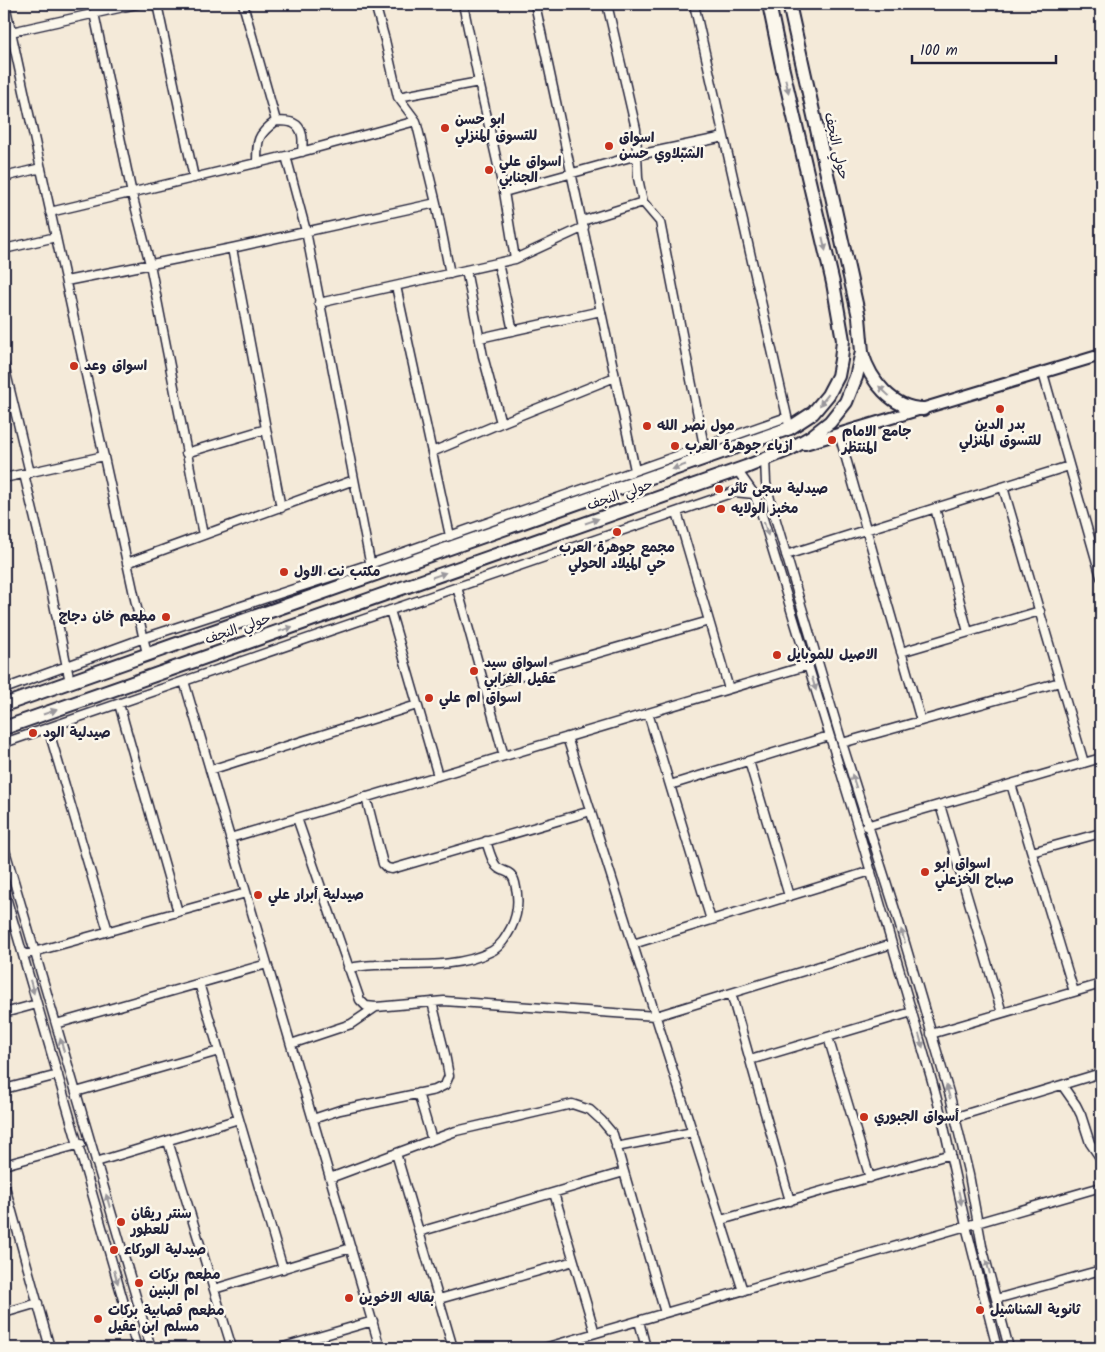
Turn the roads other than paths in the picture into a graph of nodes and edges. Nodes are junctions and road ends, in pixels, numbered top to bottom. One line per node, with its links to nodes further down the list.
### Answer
1 (5, 4): 13 (street)
2 (137, 4): 12 (street)
3 (157, 4): 30 (street)
4 (243, 4): 20 (street)
5 (375, 4): 19 (street)
6 (463, 4): 18 (street)
7 (535, 4): 28 (street)
8 (607, 4): 24 (street)
9 (694, 4): 22 (street)
10 (769, 4): 15 (main road, حولي النجف)
11 (789, 4): 14 (main road, حولي النجف)
12 (94, 13): 13 (street); 32 (street)
13 (11, 32): 27 (street)
14 (796, 33): 15 (main road); 16 (main road, حولي النجف)
15 (776, 38): 17 (main road, حولي النجف)
16 (801, 61): 17 (main road); 52 (main road, حولي النجف)
17 (782, 66): 58 (main road, حولي النجف, one-way to 58)
18 (479, 82): 19 (street); 31 (street)
19 (398, 97): 21 (street)
20 (276, 120): 23 (street); 26 (street)
21 (416, 121): 23 (street); 34 (street)
22 (724, 136): 24 (street); 58 (street)
23 (302, 152): 25 (street)
24 (638, 155): 28 (street); 33 (street)
25 (286, 156): 26 (street); 37 (street)
26 (257, 163): 30 (street)
27 (41, 168): 29 (street); 35 (street)
28 (572, 174): 31 (street); 36 (street)
29 (4, 177)
30 (194, 178): 32 (street)
31 (504, 192): 41 (street)
32 (132, 194): 35 (street); 43 (street)
33 (643, 202): 36 (street); 62 (street)
34 (436, 203): 37 (street); 45 (street)
35 (50, 212): 38 (street)
36 (583, 224): 41 (street); 49 (street)
37 (306, 231): 40 (street); 48 (street)
38 (56, 237): 39 (street); 46 (street)
39 (4, 248)
40 (232, 248): 43 (street); 60 (street)
41 (515, 260): 42 (street)
42 (498, 263): 44 (street); 50 (street)
43 (150, 264): 46 (street); 65 (street)
44 (466, 270): 45 (street); 51 (street)
45 (450, 274): 47 (street)
46 (66, 281): 66 (street)
47 (396, 286): 48 (street); 64 (street)
48 (319, 303): 73 (street)
49 (601, 310): 50 (street); 56 (street)
50 (514, 331): 51 (street)
51 (480, 338): 59 (street)
52 (862, 352): 57 (main road, one-way to 52); 63 (main road, حولي النجف)
53 (1101, 356): 55 (street)
54 (4, 365): 71 (street)
55 (1042, 373): 57 (street); 68 (street)
56 (615, 377): 59 (street); 69 (street)
57 (923, 409): 61 (street)
58 (788, 422): 62 (street); 79 (main road, حولي النجف, one-way to 79)
59 (501, 423): 64 (street)
60 (266, 429): 65 (street); 76 (street)
61 (839, 434): 63 (street); 80 (street)
62 (704, 446): 69 (street)
63 (790, 448): 67 (main road, حولي النجف)
64 (432, 452): 82 (street)
65 (186, 453): 81 (street)
66 (104, 456): 71 (street); 84 (street)
67 (765, 459): 70 (main road, حولي النجف); 83 (street)
68 (1069, 466): 74 (street); 86 (street)
69 (635, 470): 79 (street)
70 (737, 470): 75 (street); 96 (main road, حولي النجف, one-way to 70)
71 (27, 473): 72 (street); 101 (street)
72 (4, 478)
73 (354, 480): 76 (street); 85 (street)
74 (1003, 487): 77 (street); 90 (street)
75 (754, 494): 78 (street); 100 (street, one-way to 100)
76 (281, 508): 81 (street)
77 (935, 508): 80 (street); 93 (street)
78 (677, 512): 87 (street); 92 (street)
79 (505, 522): 82 (street); 85 (main road, حولي النجف)
80 (866, 530): 83 (street); 97 (street)
81 (203, 535): 84 (street)
82 (450, 536): 85 (street)
83 (786, 555): 118 (street)
84 (127, 563): 95 (street)
85 (372, 569): 88 (main road, حولي النجف)
86 (1101, 577)
87 (457, 587): 89 (street); 105 (street)
88 (294, 596): 91 (main road, حولي النجف); 95 (street)
89 (390, 610): 102 (street); 110 (street)
90 (1040, 611): 93 (street); 104 (street)
91 (249, 620): 94 (main road, حولي النجف); 96 (main road)
92 (709, 620): 105 (street); 107 (street)
93 (968, 632): 97 (street)
94 (209, 634): 98 (main road); 99 (main road, حولي النجف)
95 (144, 638): 99 (street); 101 (street)
96 (254, 640): 98 (main road, حولي النجف)
97 (901, 652): 112 (street)
98 (217, 653): 113 (main road, حولي النجف, one-way to 98)
99 (147, 654): 103 (main road, حولي النجف)
100 (809, 665): 107 (street); 115 (street, one-way to 115)
101 (67, 667): 103 (street); 106 (street)
102 (184, 681): 108 (street); 123 (street)
103 (70, 682): 109 (main road, حولي النجف)
104 (1060, 682): 112 (street); 122 (street)
105 (484, 686): 119 (street)
106 (4, 689)
107 (729, 689): 111 (street)
108 (119, 704): 114 (street); 143 (street)
109 (4, 705)
110 (417, 705): 123 (street); 124 (street)
111 (648, 713): 116 (street); 126 (street)
112 (921, 721): 118 (street)
113 (4, 728)
114 (48, 728): 117 (street); 145 (street)
115 (830, 736): 121 (street); 132 (street)
116 (567, 737): 119 (street); 129 (street)
117 (4, 743)
118 (842, 743): 131 (street, one-way to 118)
119 (504, 756): 124 (street)
120 (1101, 758): 122 (street)
121 (749, 761): 126 (street); 142 (street)
122 (1084, 763): 125 (street)
123 (210, 770): 134 (street)
124 (438, 776): 127 (street)
125 (1011, 784): 128 (street); 137 (street)
126 (670, 785): 144 (street)
127 (366, 797): 130 (street); 135 (street)
128 (940, 805): 131 (street); 161 (street)
129 (590, 811): 135 (street); 146 (street)
130 (297, 818): 134 (street); 151 (street)
131 (869, 826): 132 (street); 164 (street, one-way to 131)
132 (858, 828): 139 (street)
133 (1101, 833): 137 (street)
134 (230, 838): 141 (street)
135 (486, 841): 151 (street)
136 (4, 847): 138 (street)
137 (1032, 852): 154 (street)
138 (6, 862): 148 (street)
139 (871, 871): 142 (street); 147 (street)
140 (4, 890): 149 (street)
141 (246, 893): 143 (street); 150 (street)
142 (789, 896): 144 (street)
143 (178, 912): 145 (street)
144 (711, 920): 146 (street)
145 (108, 931): 148 (street)
146 (633, 944): 162 (street)
147 (892, 944): 155 (street); 159 (street)
148 (34, 952): 149 (street); 163 (street)
149 (23, 955): 157 (street, one-way to 157)
150 (267, 964): 152 (street); 166 (street)
151 (348, 968): 158 (street)
152 (199, 983): 163 (street); 167 (street)
153 (1101, 984): 154 (street)
154 (1074, 992): 161 (street)
155 (731, 993): 162 (street); 168 (street)
156 (432, 1002): 158 (street); 162 (street); 174 (street)
157 (37, 1004): 160 (street); 170 (street)
158 (376, 1007): 166 (street)
159 (912, 1012): 165 (street); 185 (street, one-way to 185)
160 (4, 1013)
161 (1002, 1013): 164 (street)
162 (656, 1016): 178 (street)
163 (56, 1024): 173 (street, one-way to 163)
164 (931, 1034): 175 (street, one-way to 164)
165 (828, 1037): 168 (street); 191 (street)
166 (291, 1044): 177 (street)
167 (219, 1051): 173 (street); 176 (street)
168 (750, 1060): 195 (street)
169 (1101, 1073): 171 (street)
170 (58, 1075): 172 (street); 182 (street)
171 (1062, 1085): 175 (street); 186 (street)
172 (4, 1089)
173 (76, 1092): 181 (street)
174 (418, 1093): 177 (street); 179 (street)
175 (956, 1117): 197 (street)
176 (239, 1119): 180 (street); 202 (street)
177 (313, 1119): 190 (street)
178 (693, 1132): 183 (street); 196 (street)
179 (432, 1140): 183 (street); 184 (street)
180 (168, 1141): 187 (street); 204 (street)
181 (90, 1142): 182 (street); 187 (street)
182 (78, 1145): 188 (street); 215 (street, one-way to 215)
183 (616, 1147): 189 (street)
184 (396, 1153): 190 (street); 199 (street)
185 (951, 1154): 191 (street); 198 (street, one-way to 198)
186 (1101, 1159)
187 (96, 1162): 216 (street, one-way to 187)
188 (4, 1165)
189 (624, 1172): 194 (street); 210 (street)
190 (330, 1178): 200 (street)
191 (870, 1178): 195 (street)
192 (4, 1182): 208 (street)
193 (1101, 1187): 197 (street)
194 (554, 1193): 199 (street); 201 (street)
195 (790, 1200): 196 (street)
196 (721, 1220): 205 (street)
197 (977, 1223): 198 (street); 206 (street, one-way to 197)
198 (966, 1226): 205 (street); 223 (street)
199 (419, 1232): 207 (street)
200 (351, 1248): 202 (street); 211 (street)
201 (574, 1261): 207 (street); 213 (street)
202 (283, 1269): 204 (street)
203 (1101, 1270): 206 (street)
204 (214, 1289): 217 (street)
205 (743, 1291): 210 (street)
206 (996, 1299): 224 (street)
207 (439, 1300): 220 (street)
208 (38, 1304): 209 (street); 214 (street)
209 (4, 1313)
210 (665, 1313): 212 (street)
211 (373, 1321): 218 (street); 219 (street)
212 (639, 1321): 213 (street); 222 (street)
213 (595, 1334): 221 (street)
214 (50, 1348)
215 (137, 1348)
216 (151, 1348)
217 (232, 1348)
218 (280, 1348)
219 (380, 1348)
220 (453, 1348)
221 (544, 1348)
222 (646, 1348)
223 (997, 1348)
224 (1010, 1348)

